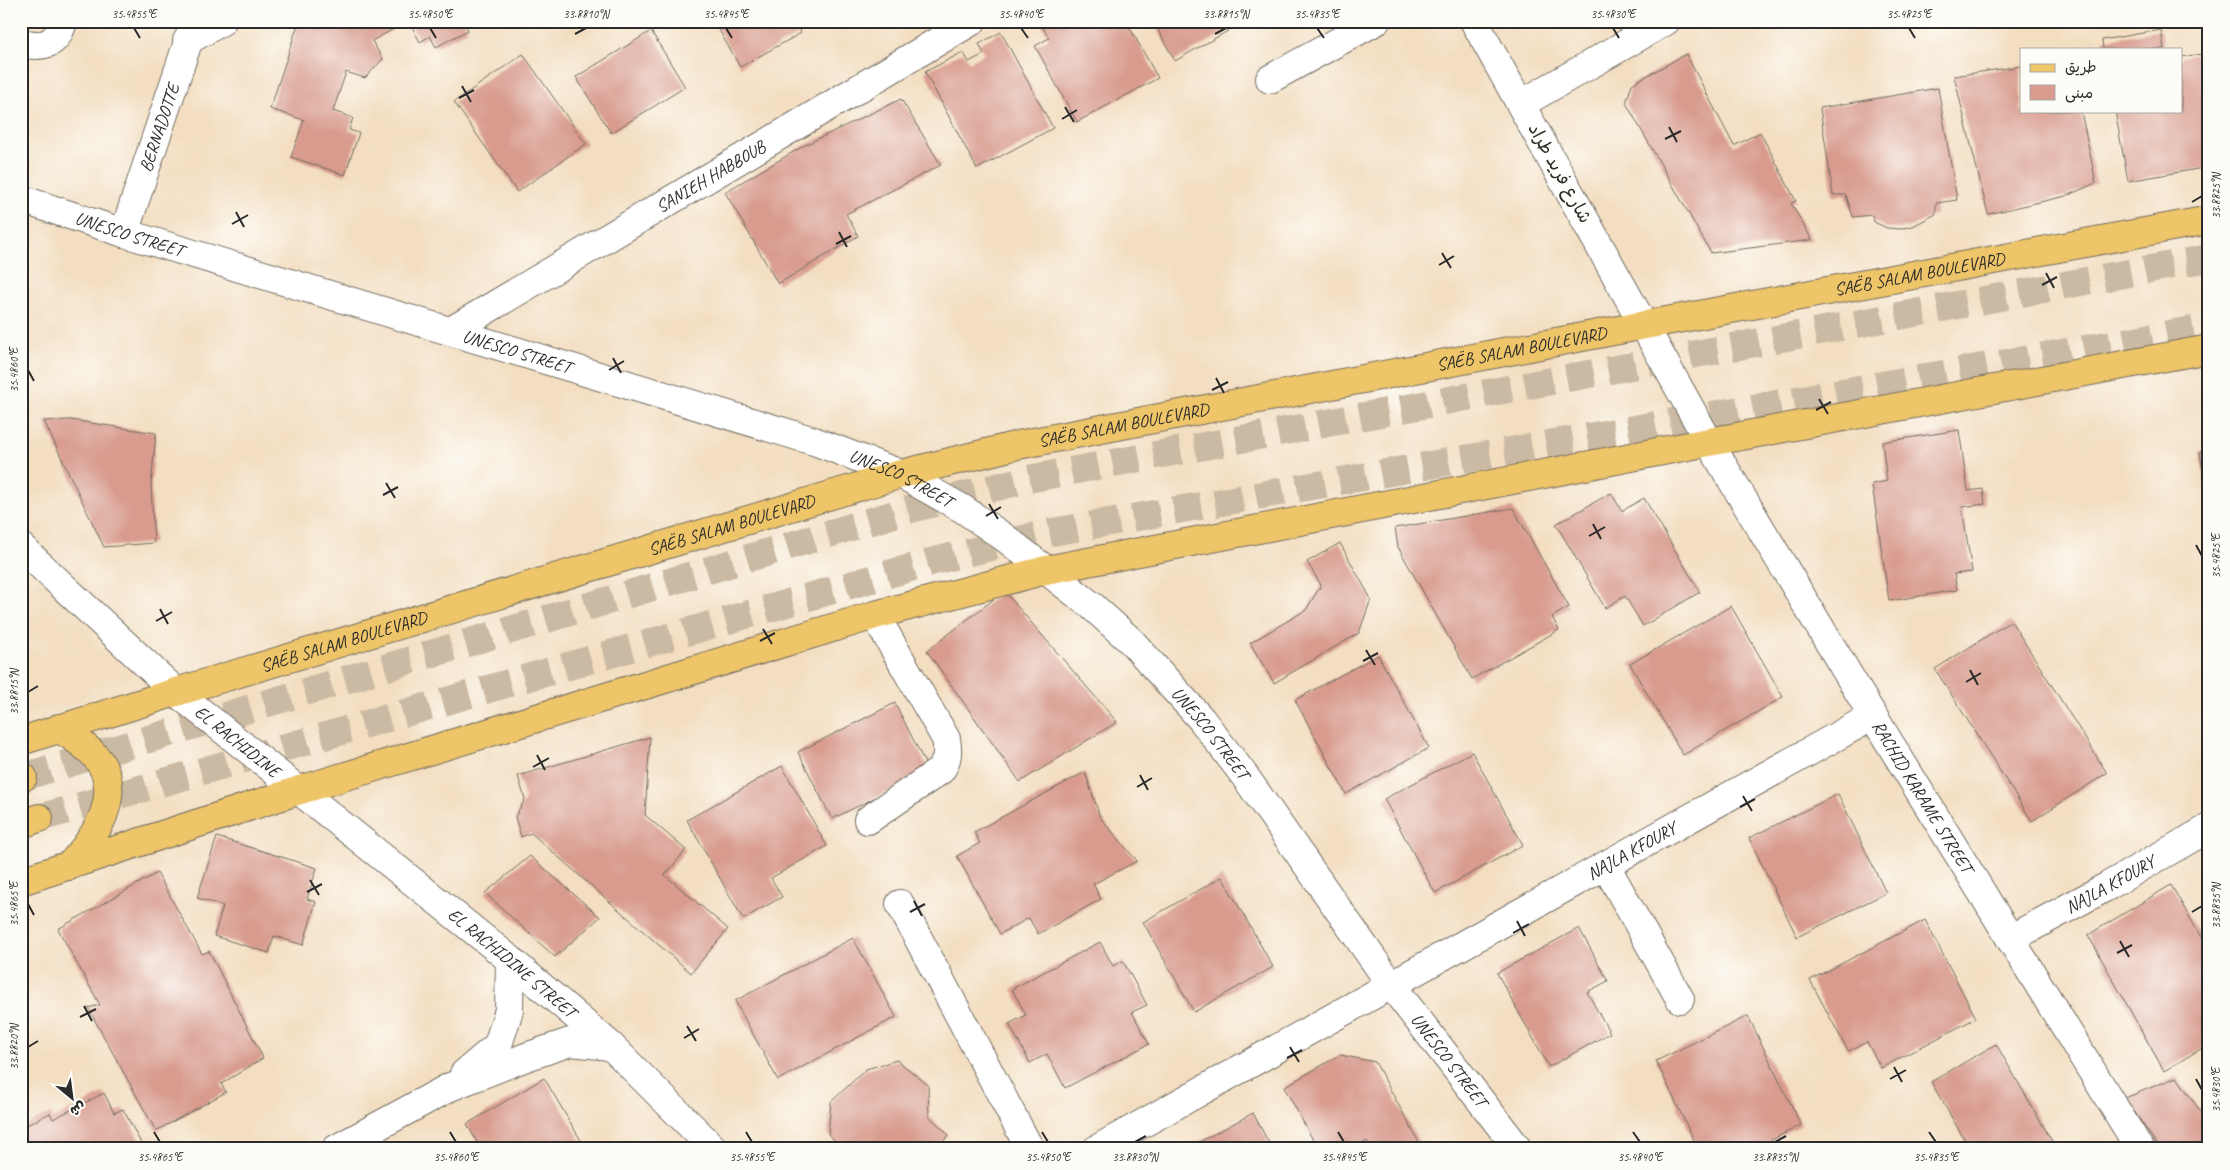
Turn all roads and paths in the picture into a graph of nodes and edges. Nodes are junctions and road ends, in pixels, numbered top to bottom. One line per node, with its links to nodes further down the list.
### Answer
1 (63, 21): 8 (street)
2 (222, 21): 7 (street)
3 (972, 21): 15 (street, SANIEH HABBOUB)
4 (1376, 21): 9 (street)
5 (1474, 21): 10 (street, شارع فريد طراد)
6 (1666, 21): 10 (street)
7 (191, 31): 13 (street, BERNADOTTE)
8 (21, 42)
9 (1270, 78)
10 (1521, 104): 14 (street, شارع فريد طراد)
11 (21, 199): 13 (street, UNESCO STREET)
12 (2209, 220): 14 (main road, SAËB SALAM BOULEVARD)
13 (124, 233): 15 (street, UNESCO STREET)
14 (1646, 325): 17 (street, شارع فريد طراد); 18 (main road, SAËB SALAM BOULEVARD)
15 (451, 332): 18 (street, UNESCO STREET)
16 (2209, 349): 17 (main road)
17 (1709, 442): 22 (main road); 25 (street, RACHID KARAME STREET)
18 (901, 474): 22 (street, UNESCO STREET); 24 (main road, SAËB SALAM BOULEVARD)
19 (21, 530): 21 (street)
20 (21, 547): 21 (street, EL RACHIDINE)
21 (43, 568): 24 (street, EL RACHIDINE)
22 (1046, 570): 23 (main road); 37 (street, UNESCO STREET)
23 (875, 615): 28 (main road); 29 (street)
24 (176, 692): 26 (main road, SAËB SALAM BOULEVARD); 28 (street, EL RACHIDINE)
25 (1873, 716): 32 (street, NAJLA KFOURY); 35 (street, RACHID KARAME STREET)
26 (59, 728): 27 (main road, SAËB SALAM BOULEVARD); 31 (main road)
27 (21, 741)
28 (300, 790): 31 (main road); 36 (street, EL RACHIDINE STREET)
29 (868, 820)
30 (2209, 828): 35 (street, NAJLA KFOURY)
31 (69, 866): 33 (main road)
32 (1606, 866): 37 (street, NAJLA KFOURY); 38 (street)
33 (21, 881)
34 (900, 904): 43 (street)
35 (2010, 939): 46 (street, RACHID KARAME STREET)
36 (510, 959): 39 (street, EL RACHIDINE STREET); 40 (street)
37 (1392, 986): 44 (street, NAJLA KFOURY); 45 (street, UNESCO STREET)
38 (1680, 998)
39 (610, 1046): 40 (street); 42 (street, EL RACHIDINE STREET)
40 (450, 1087): 41 (street)
41 (336, 1149)
42 (714, 1149)
43 (1030, 1149)
44 (1097, 1149)
45 (1518, 1149)
46 (2140, 1149)

